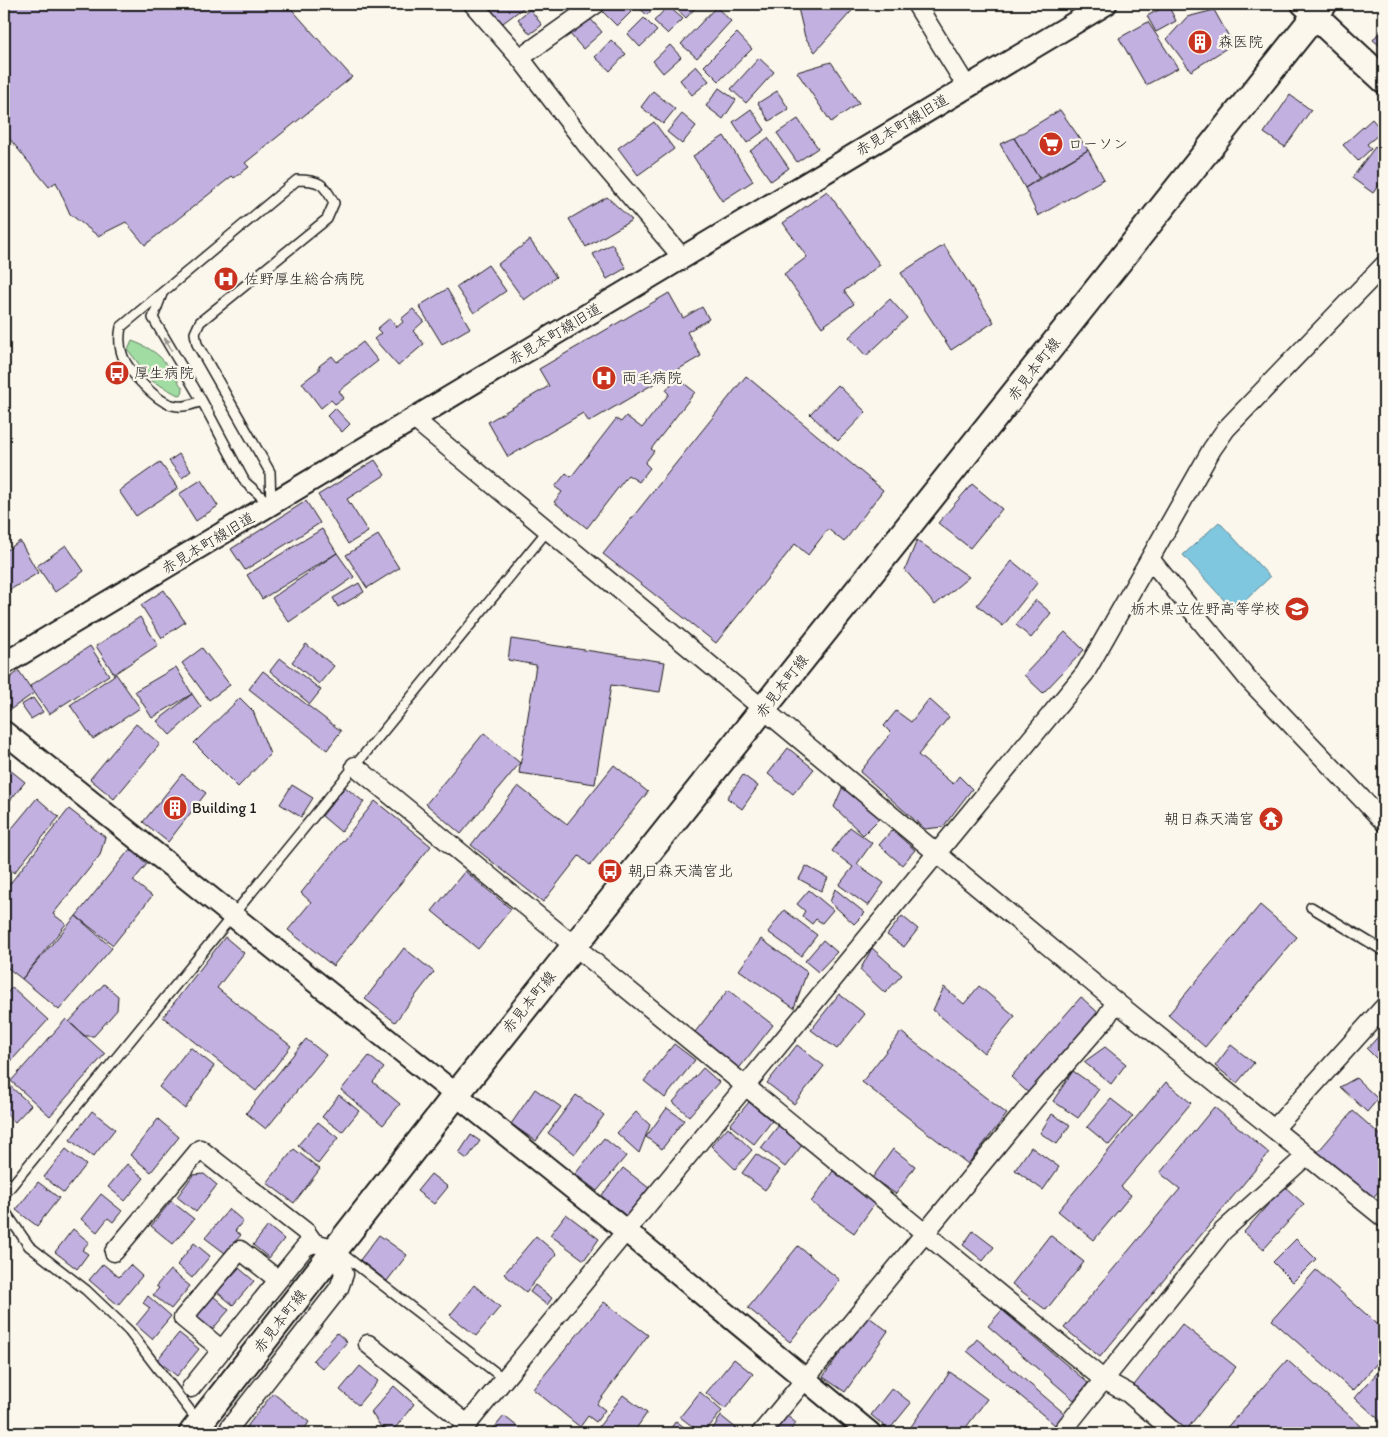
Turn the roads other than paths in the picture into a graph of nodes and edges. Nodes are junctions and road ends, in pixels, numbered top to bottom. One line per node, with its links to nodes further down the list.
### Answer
1 (473, 4): 6 (street)
2 (596, 4): 6 (street)
3 (916, 4): 8 (street)
4 (1106, 4): 8 (street, 赤見本町線旧道)
5 (1313, 7): 7 (main road, 赤見本町線); 18 (main road, 赤見本町線)
6 (520, 58): 9 (street)
7 (1384, 80)
8 (967, 87): 9 (street, 赤見本町線旧道)
9 (682, 257): 13 (street, 赤見本町線旧道)
10 (1384, 265): 16 (street)
11 (163, 293): 12 (lane, one-way to 11); 12 (lane); 14 (lane)
12 (202, 401): 14 (lane)
13 (414, 419): 14 (street, 赤見本町線旧道); 15 (street)
14 (271, 505): 17 (street, 赤見本町線旧道)
15 (548, 531): 18 (street); 20 (lane)
16 (1150, 559): 21 (street); 22 (street)
17 (4, 664)
18 (764, 709): 22 (street); 25 (main road, 赤見本町線)
19 (4, 732): 24 (street)
20 (355, 766): 24 (lane); 25 (street)
21 (1384, 822)
22 (937, 852): 27 (street); 29 (street)
23 (1311, 907): 26 (lane)
24 (232, 916): 30 (street); 33 (lane)
25 (574, 947): 29 (street); 30 (main road, 赤見本町線)
26 (1384, 951)
27 (1116, 1002): 31 (street); 37 (street)
28 (1384, 1007): 31 (street)
29 (745, 1086): 36 (street); 37 (street)
30 (455, 1096): 36 (street); 38 (main road, 赤見本町線)
31 (1274, 1129): 32 (street)
32 (1306, 1156): 35 (street); 45 (street)
33 (4, 1195)
34 (4, 1210): 48 (lane)
35 (1384, 1218)
36 (626, 1231): 43 (street); 44 (street)
37 (925, 1234): 44 (street); 45 (street)
38 (326, 1246): 39 (street); 40 (street); 43 (lane); 47 (street); 48 (main road, 赤見本町線)
39 (114, 1252)
40 (277, 1279): 42 (street); 42 (street)
41 (368, 1344): 49 (street)
42 (222, 1350): 46 (street)
43 (504, 1379): 49 (street)
44 (805, 1380): 50 (street); 51 (street)
45 (1104, 1380): 52 (street); 53 (street)
46 (191, 1388)
47 (230, 1427)
48 (199, 1429)
49 (463, 1429)
50 (761, 1433)
51 (870, 1433)
52 (1061, 1433)
53 (1175, 1433)

